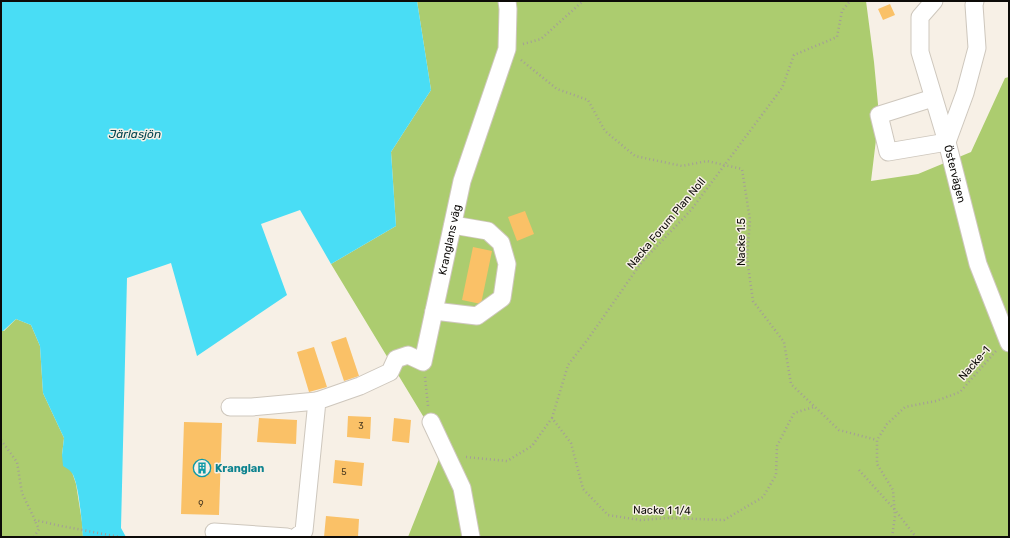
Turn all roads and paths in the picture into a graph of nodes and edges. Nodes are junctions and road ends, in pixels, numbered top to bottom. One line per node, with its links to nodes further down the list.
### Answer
1 (507, 1): 6 (street, Kranglans väg)
2 (583, 1): 6 (path)
3 (850, 1): 9 (path, Nacka Forum Plan Noll)
4 (934, 1): 7 (street)
5 (975, 1): 8 (street, Östervägen)
6 (507, 49): 9 (path, Nacke 1.5); 10 (street, Kranglans väg)
7 (933, 98): 8 (street); 8 (street)
8 (947, 142): 12 (street, Östervägen)
9 (724, 165): 15 (path, Nacke 1.5); 17 (path, Nacka Forum Plan Noll)
10 (453, 225): 11 (street, Kranglans väg); 11 (street)
11 (434, 311): 13 (street, Kranglans väg)
12 (1008, 341): 20 (path, Nacke-1)
13 (423, 362): 14 (street); 18 (path)
14 (317, 401): 16 (street); 29 (street)
15 (815, 406): 17 (path, Nacke 1 1/4); 20 (path, Nacke 1.5)
16 (230, 407)
17 (552, 418): 21 (path)
18 (431, 422): 21 (street)
19 (1, 440): 24 (path)
20 (877, 440): 23 (path)
21 (446, 455): 30 (street)
22 (859, 470): 23 (path)
23 (895, 510): 31 (path); 32 (path)
24 (35, 520): 26 (path); 27 (path)
25 (214, 532): 28 (street)
26 (34, 537)
27 (120, 537)
28 (287, 537)
29 (296, 537)
30 (472, 537)
31 (892, 537)
32 (916, 537)

